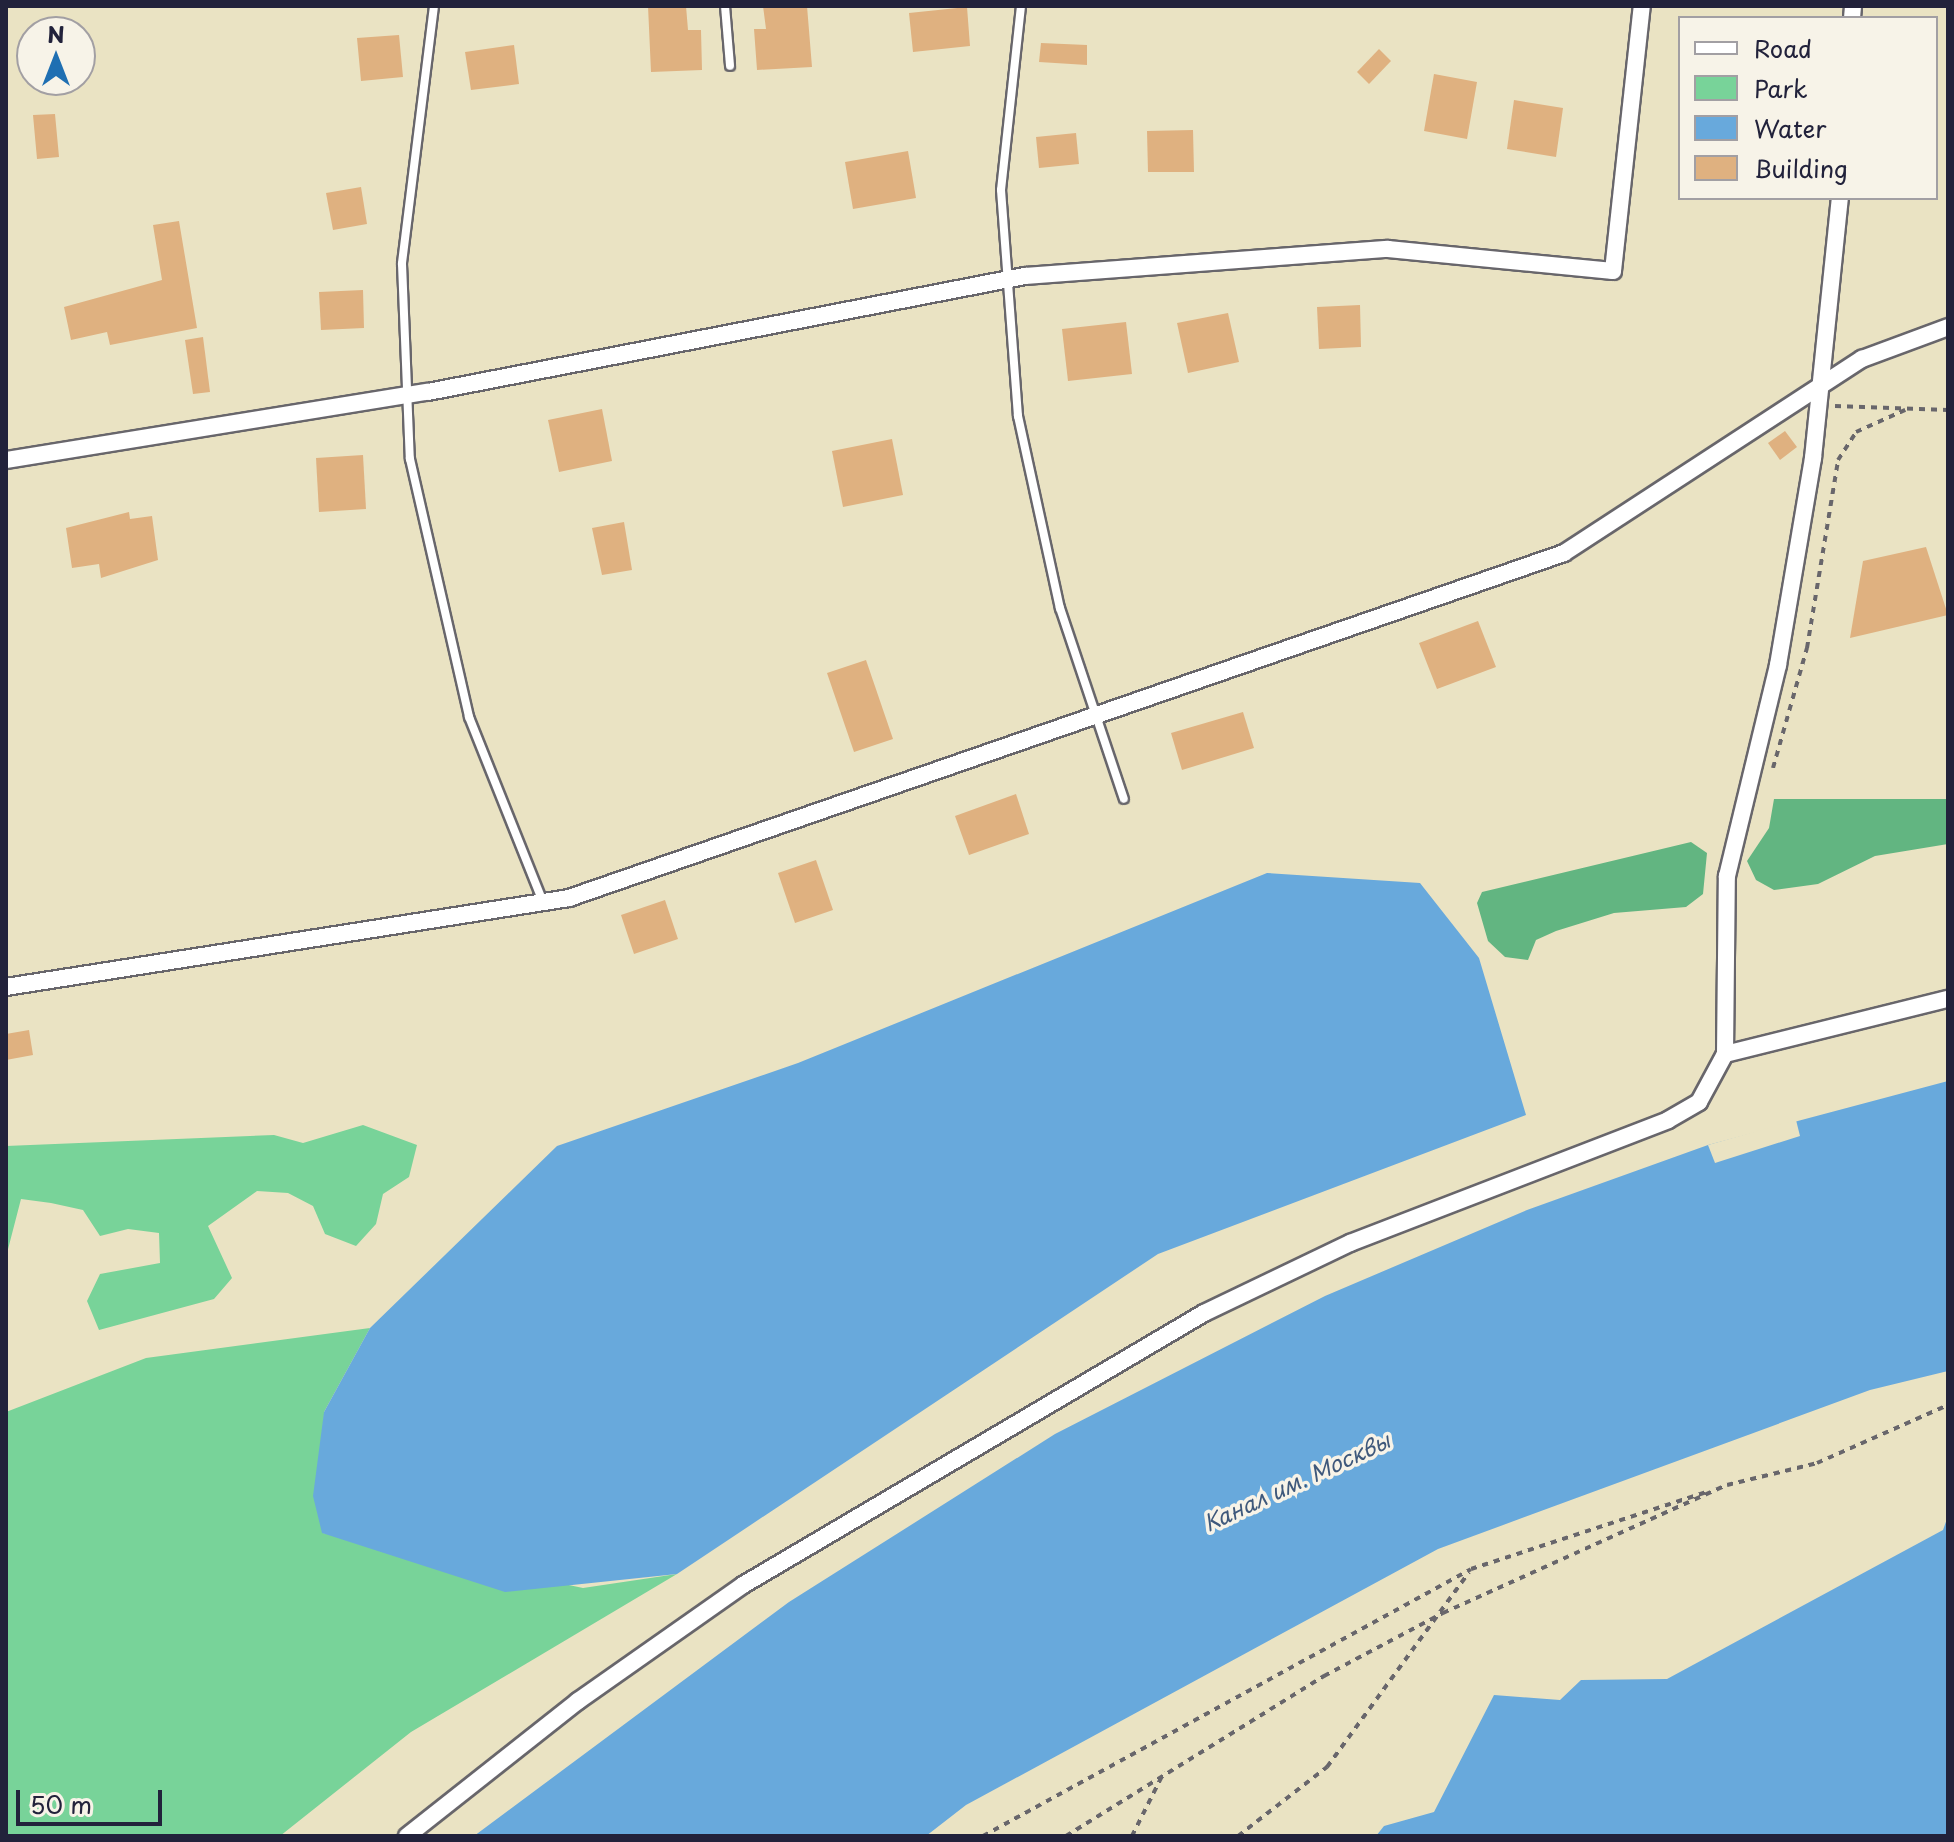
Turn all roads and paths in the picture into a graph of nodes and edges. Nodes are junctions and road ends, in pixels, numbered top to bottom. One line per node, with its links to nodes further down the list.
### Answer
1 (434, 6): 10 (lane)
2 (725, 6): 5 (lane)
3 (1021, 6): 7 (lane)
4 (1642, 6): 7 (street)
5 (730, 66)
6 (1840, 200): 9 (street)
7 (1007, 278): 10 (street); 15 (lane)
8 (1948, 327): 9 (street)
9 (1824, 382): 11 (street); 15 (street)
10 (405, 395): 14 (street); 18 (lane)
11 (1821, 405): 12 (path); 21 (street)
12 (1905, 410): 13 (path); 16 (path)
13 (1948, 410)
14 (6, 460)
15 (1093, 717): 17 (lane); 18 (street)
16 (1769, 783)
17 (1124, 799)
18 (544, 903): 19 (street)
19 (6, 987)
20 (1948, 999): 21 (street)
21 (1725, 1054): 27 (street)
22 (1948, 1405): 23 (path)
23 (1727, 1485): 24 (path); 25 (path)
24 (1471, 1569): 25 (path); 28 (path)
25 (1443, 1613): 26 (path); 31 (path)
26 (1165, 1770): 29 (path); 30 (path)
27 (407, 1836)
28 (983, 1836)
29 (1066, 1836)
30 (1132, 1836)
31 (1238, 1836)

